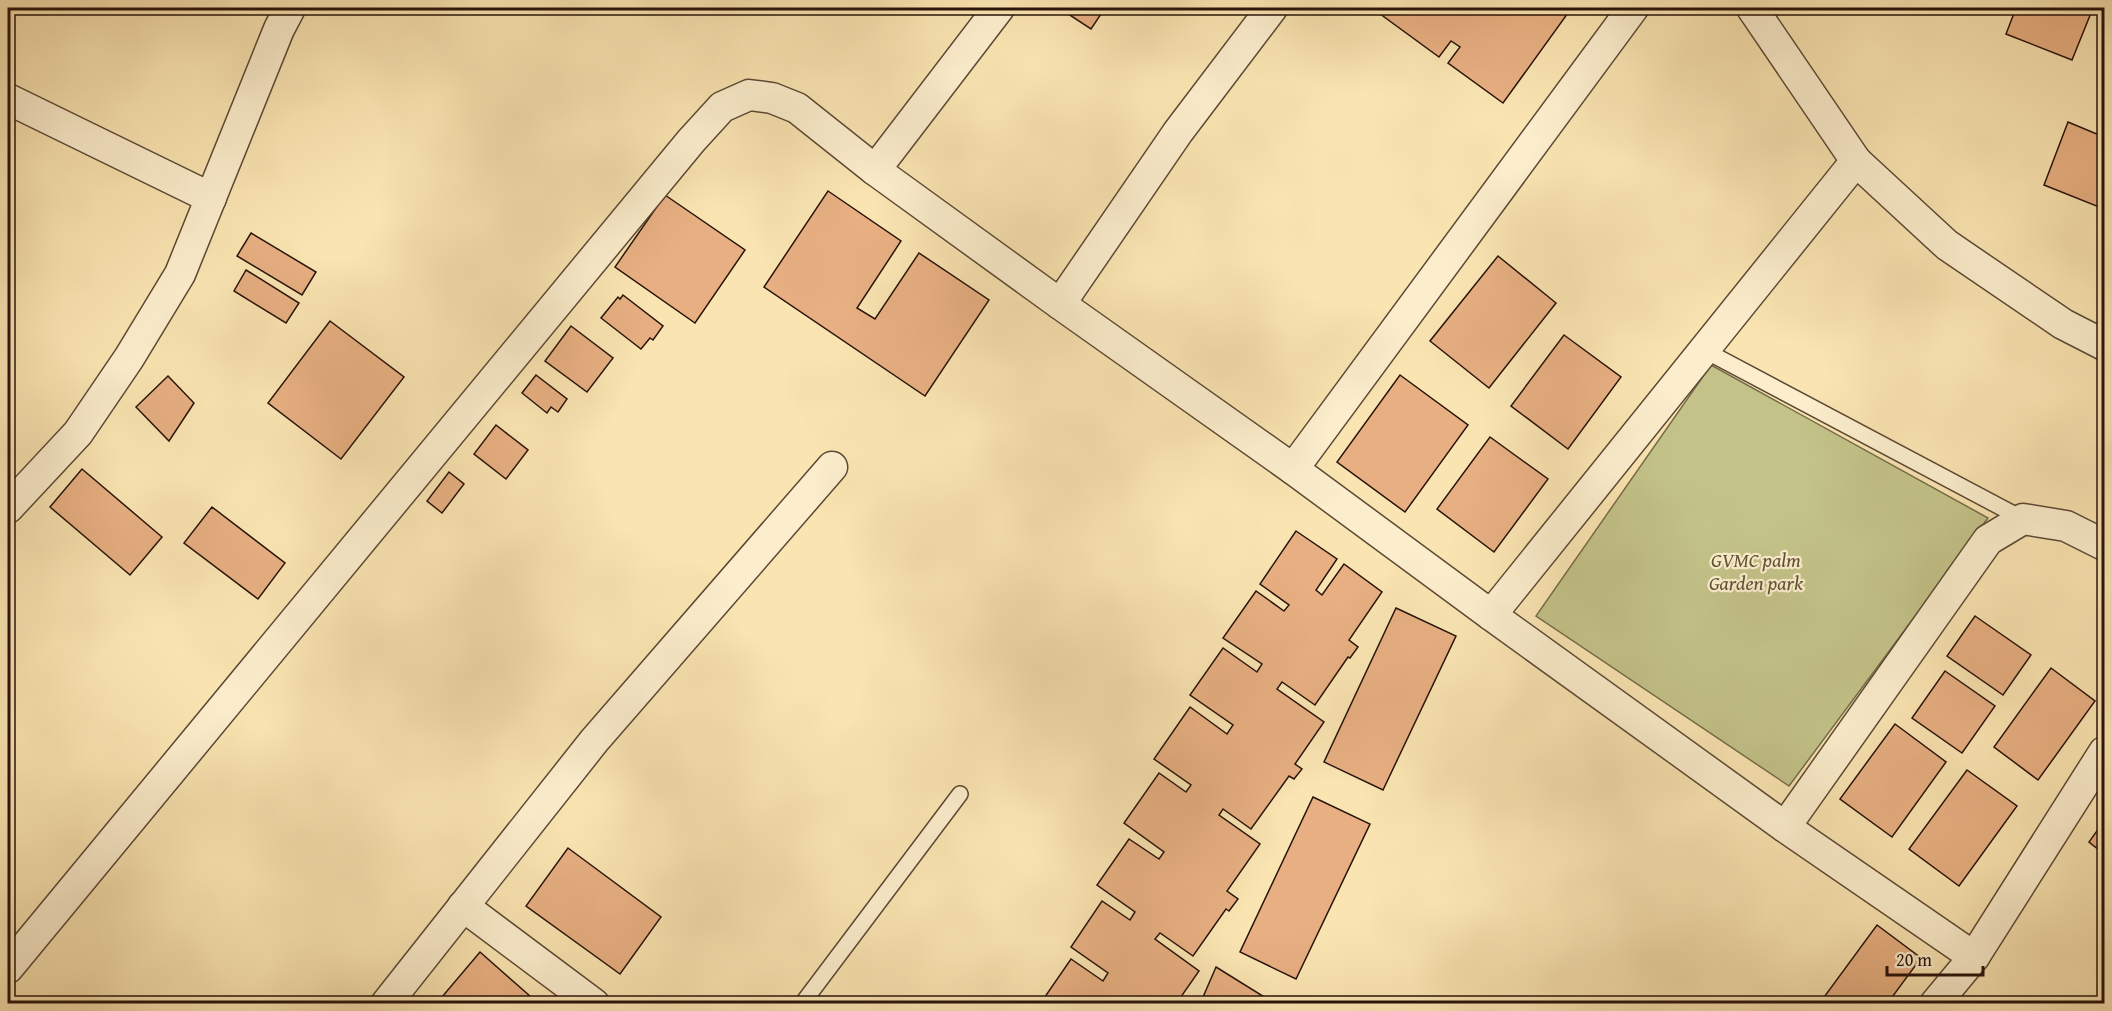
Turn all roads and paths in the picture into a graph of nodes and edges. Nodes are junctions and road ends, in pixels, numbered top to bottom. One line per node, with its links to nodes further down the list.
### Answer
1 (290, 8): 9 (street)
2 (999, 8): 8 (street)
3 (1272, 8): 10 (street)
4 (1633, 8): 14 (street)
5 (1752, 8): 7 (street)
6 (8, 99): 9 (street)
7 (1856, 161): 11 (street); 12 (street)
8 (875, 170): 10 (street); 24 (street)
9 (211, 198): 15 (street)
10 (1060, 304): 14 (street)
11 (2104, 345)
12 (1704, 350): 16 (lane); 18 (street)
13 (832, 467): 22 (street)
14 (1293, 469): 18 (street)
15 (8, 508)
16 (2022, 519): 17 (street); 21 (street)
17 (2104, 545)
18 (1491, 615): 21 (street)
19 (2104, 752): 23 (street)
20 (960, 794): 27 (lane)
21 (1785, 827): 23 (street)
22 (463, 906): 25 (street); 26 (street)
23 (1974, 957): 28 (street)
24 (8, 968)
25 (386, 1004)
26 (594, 1004)
27 (802, 1004)
28 (1935, 1004)

